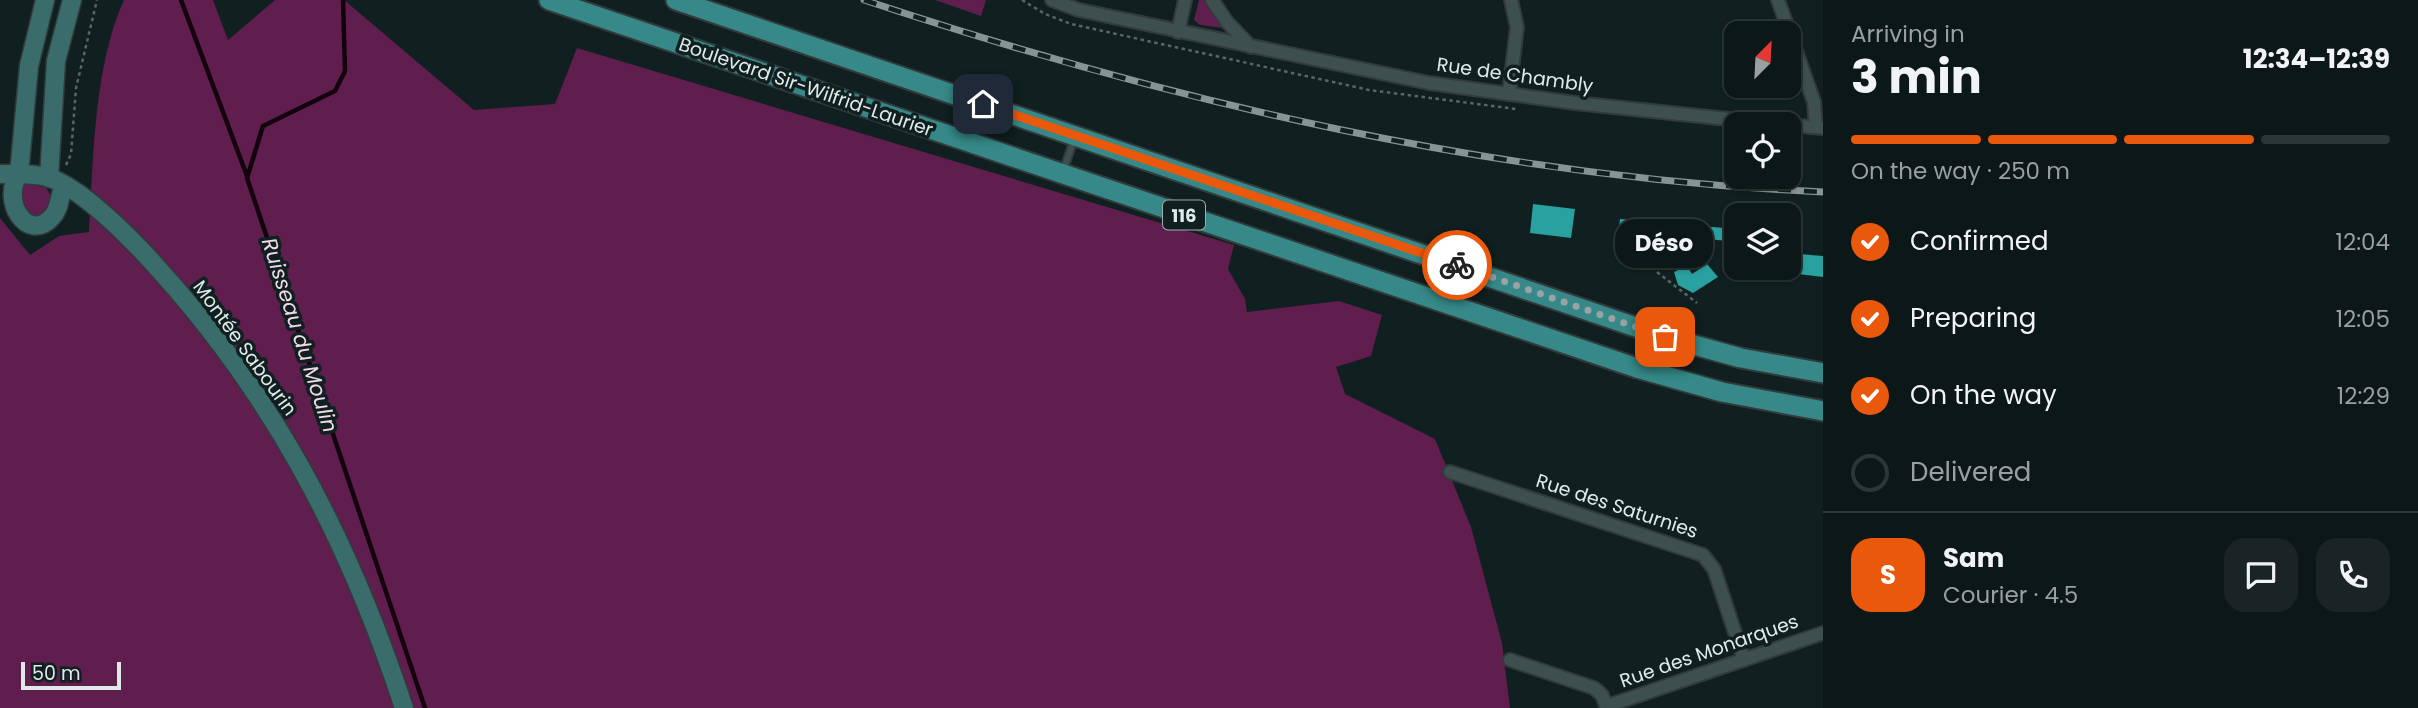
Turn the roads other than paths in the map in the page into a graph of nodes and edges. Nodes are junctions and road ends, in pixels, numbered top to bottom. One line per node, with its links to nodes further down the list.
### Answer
1 (45, 0): 18 (street)
2 (72, 0): 20 (street)
3 (549, 0): 19 (main road, Boulevard Sir-Wilfrid-Laurier / 116)
4 (676, 0): 16 (main road, Boulevard Sir-Wilfrid-Laurier / 116)
5 (1052, 0): 10 (street, Rue de Chambly)
6 (1185, 0): 10 (street)
7 (1212, 0): 11 (street)
8 (1511, 0): 12 (street)
9 (1778, 0): 15 (street)
10 (1178, 32): 11 (street, Rue de Chambly)
11 (1251, 47): 12 (street, Rue de Chambly)
12 (1509, 94): 13 (street, Rue de Chambly)
13 (1724, 118)
14 (1801, 126): 15 (street)
15 (1820, 127)
16 (1076, 136): 19 (lane); 21 (main road, Boulevard Sir-Wilfrid-Laurier / 116)
17 (0, 174): 18 (street)
18 (19, 174): 20 (street); 20 (street)
19 (1062, 174): 22 (main road, Boulevard Sir-Wilfrid-Laurier / 116)
20 (56, 182): 28 (street, Montée Sabourin)
21 (1823, 373)
22 (1823, 411)
23 (1450, 472): 26 (street, Rue des Saturnies)
24 (1823, 634): 26 (street, Rue des Monarques)
25 (1510, 660): 27 (street)
26 (1744, 660): 27 (street, Rue des Monarques)
27 (1607, 707)
28 (404, 708)

